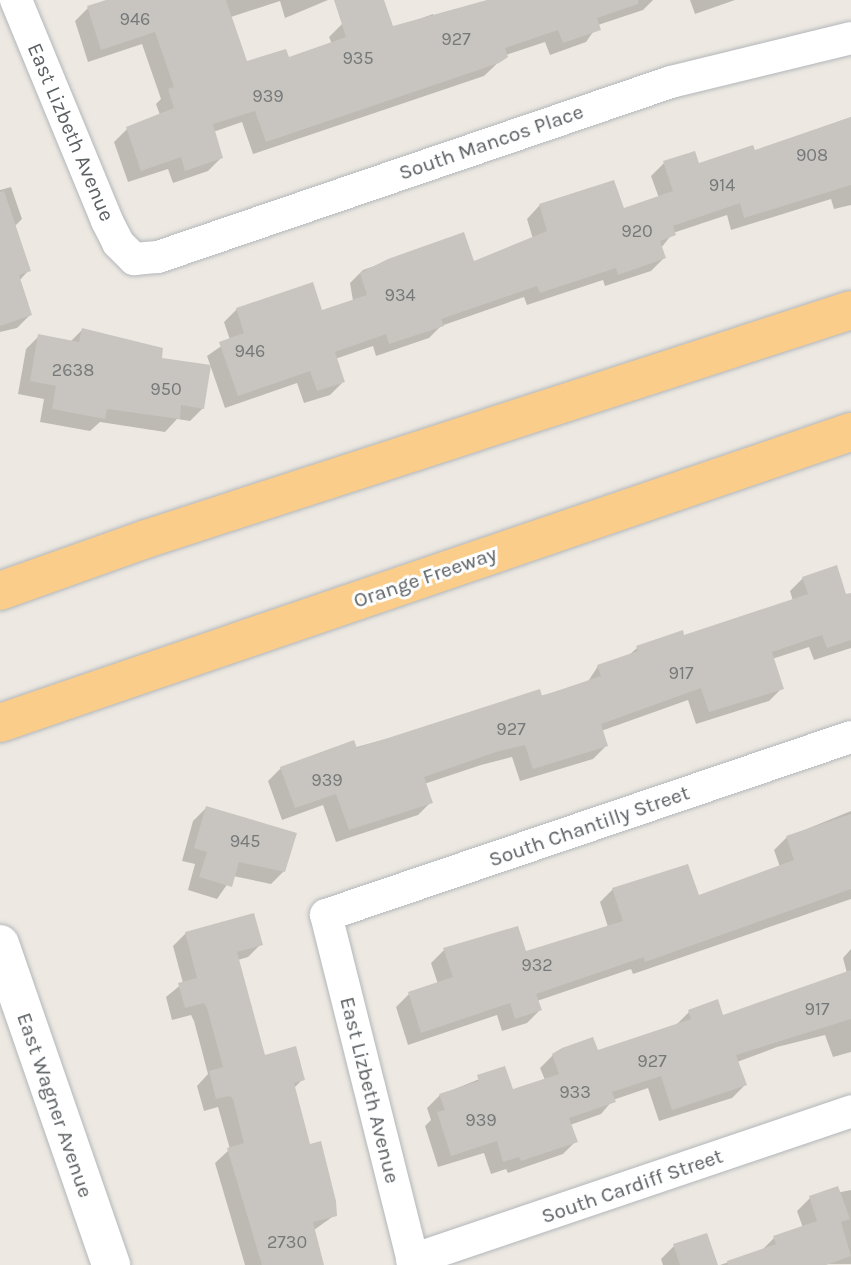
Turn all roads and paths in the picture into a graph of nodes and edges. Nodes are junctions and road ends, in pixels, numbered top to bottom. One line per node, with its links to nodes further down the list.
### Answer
1 (16, 0): 3 (street, East Lizbeth Avenue)
2 (851, 38): 3 (street, South Mancos Place)
3 (134, 259)
4 (851, 310): 6 (highway)
5 (851, 432): 7 (highway, Orange Freeway)
6 (0, 592)
7 (0, 723)
8 (851, 737): 9 (street, South Chantilly Street)
9 (326, 915): 12 (street, East Lizbeth Avenue)
10 (0, 944): 13 (street, East Wagner Avenue)
11 (851, 1111): 12 (street, South Cardiff Street)
12 (413, 1263)
13 (111, 1265)

